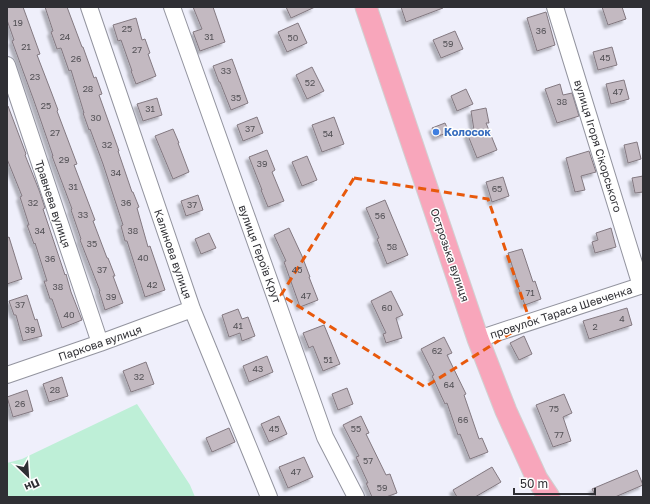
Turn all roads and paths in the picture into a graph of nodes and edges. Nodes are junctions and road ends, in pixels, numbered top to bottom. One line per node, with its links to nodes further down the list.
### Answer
1 (89, 7): 7 (street, Калинова вулиця)
2 (172, 7): 12 (street, вулиця Героїв Крут)
3 (366, 7): 8 (main road, Острозька вулиця)
4 (555, 7): 6 (street, вулиця Ігоря Сікорського)
5 (7, 65): 9 (street, Травнева вулиця)
6 (642, 286): 8 (street, провулок Тараса Шевченка)
7 (192, 309): 9 (street, Паркова вулиця); 11 (street, Калинова вулиця)
8 (478, 339): 13 (main road, Острозька вулиця)
9 (100, 343): 10 (street, Паркова вулиця)
10 (7, 375)
11 (269, 497)
12 (356, 497)
13 (549, 497)

